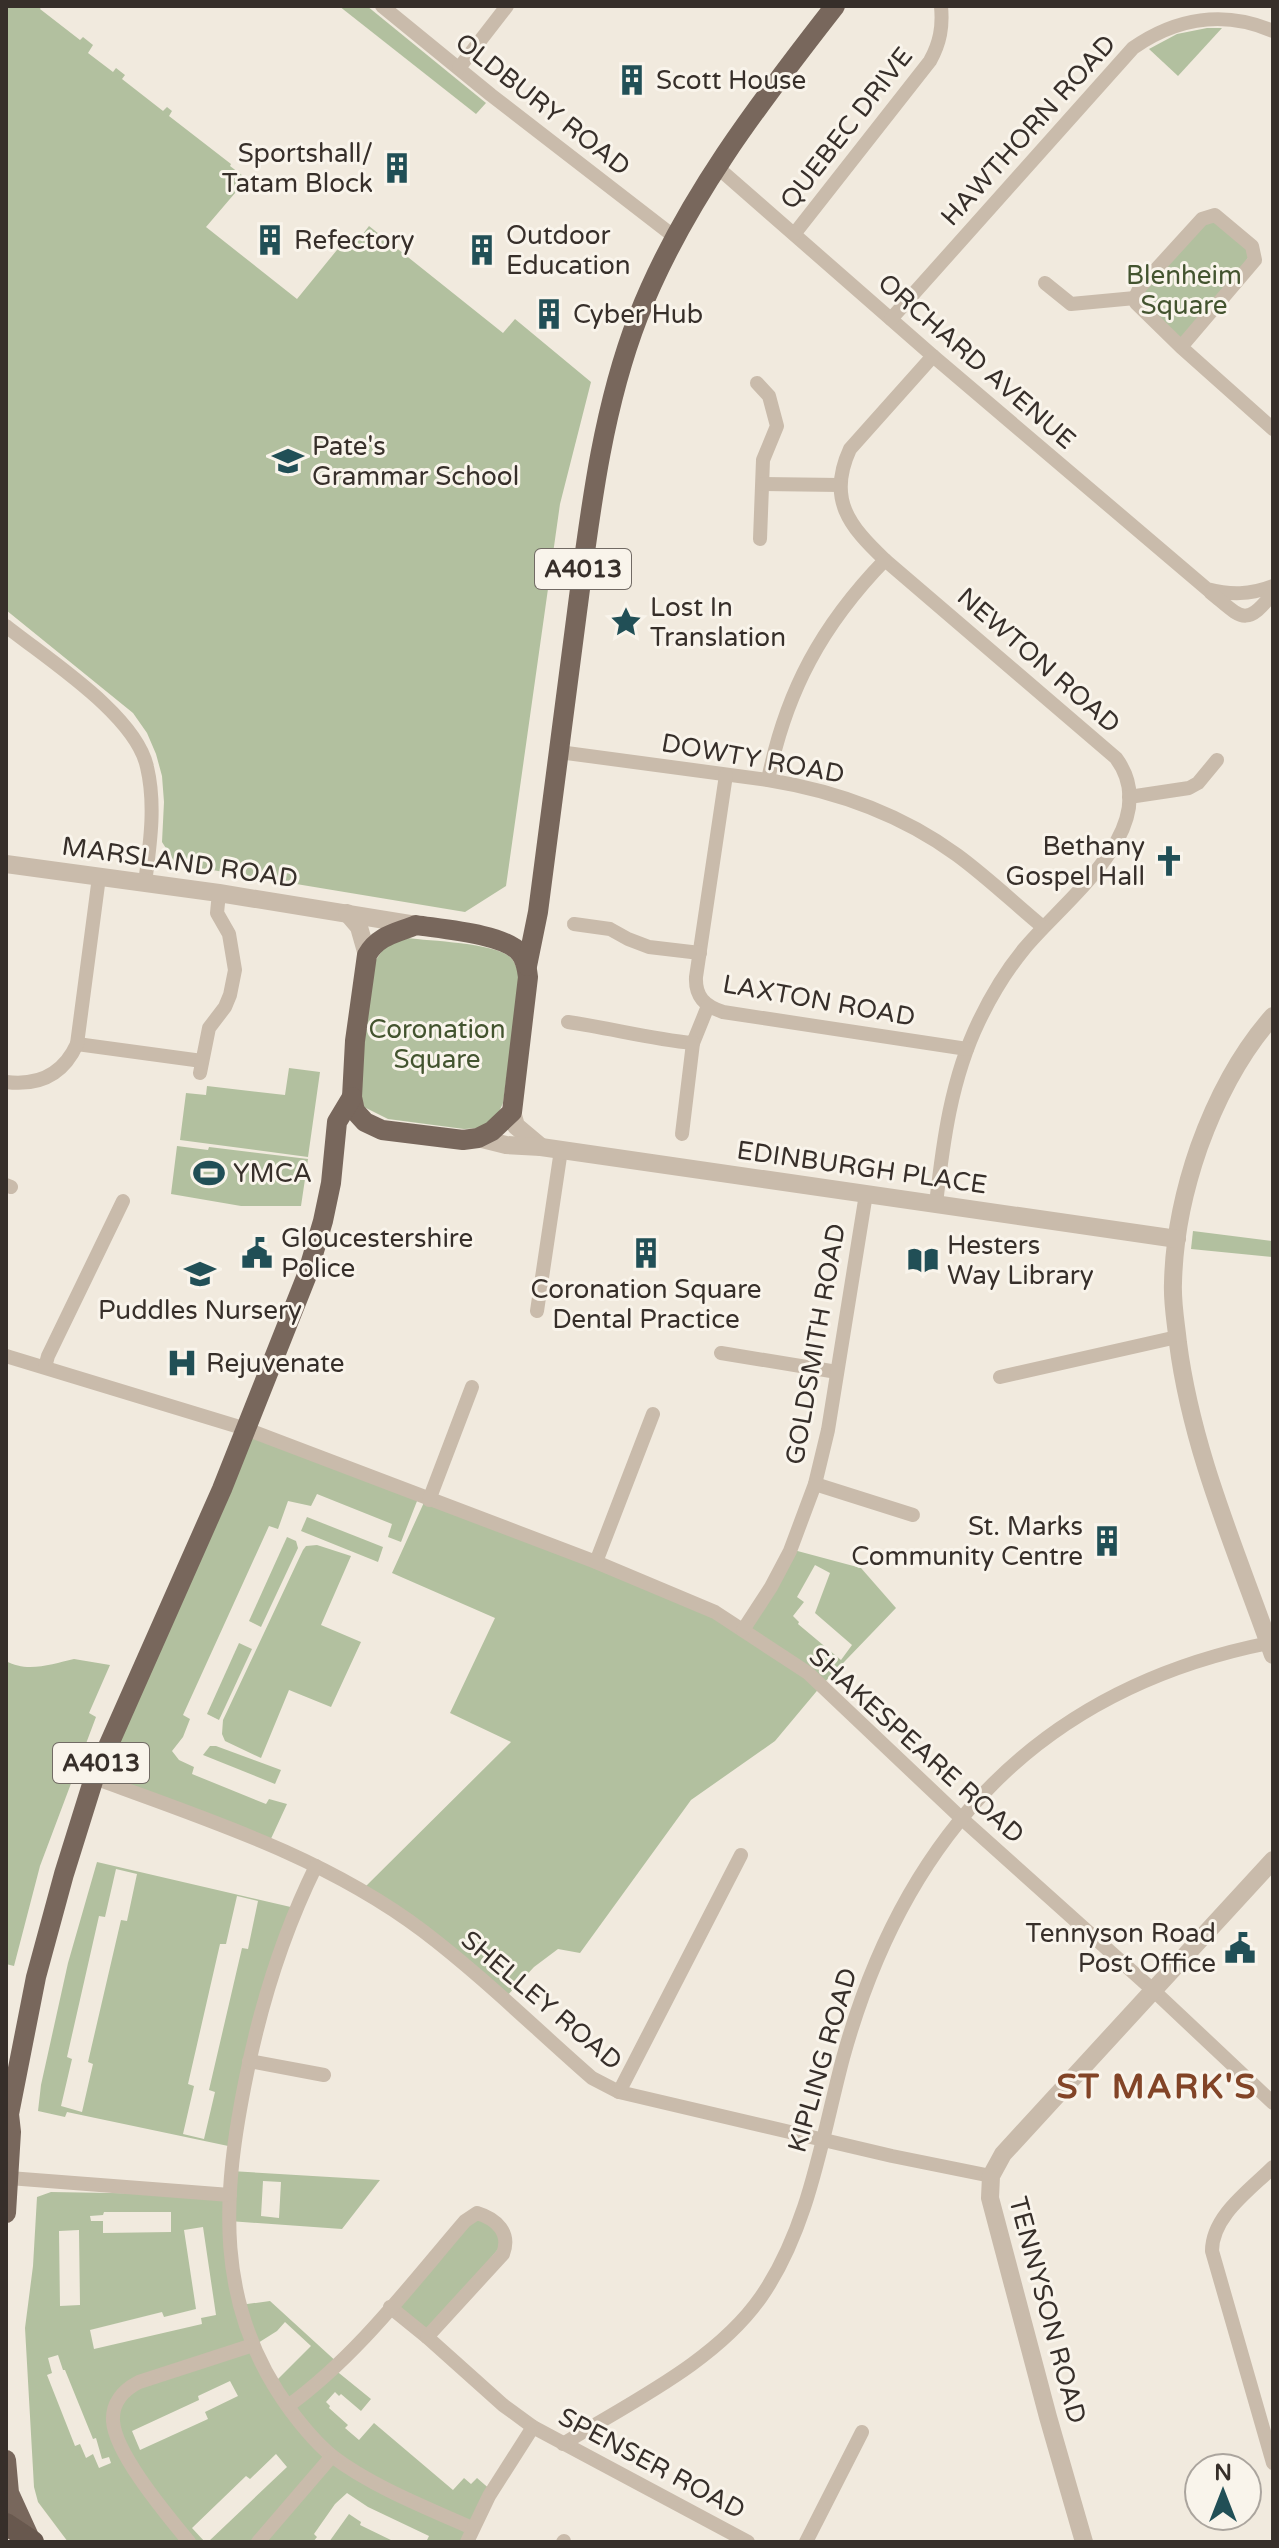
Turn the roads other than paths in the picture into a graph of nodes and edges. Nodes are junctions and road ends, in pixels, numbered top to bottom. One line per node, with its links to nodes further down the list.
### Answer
1 (382, 6): 6 (street, OLDBURY ROAD)
2 (507, 6): 6 (street)
3 (835, 6): 7 (main road, A4013)
4 (941, 6): 8 (street, QUEBEC DRIVE)
5 (1273, 31): 12 (street, HAWTHORN ROAD)
6 (459, 68): 9 (street, OLDBURY ROAD)
7 (717, 167): 8 (street, ORCHARD AVENUE); 9 (main road, A4013)
8 (795, 233): 12 (street, ORCHARD AVENUE)
9 (676, 238): 25 (main road, A4013)
10 (1045, 283): 11 (street)
11 (1135, 298): 13 (street); 13 (street)
12 (891, 319): 14 (street, ORCHARD AVENUE)
13 (1181, 347): 16 (street)
14 (933, 356): 18 (street); 22 (street, ORCHARD AVENUE)
15 (757, 383): 17 (street)
16 (1273, 429)
17 (763, 484): 18 (street); 19 (street)
18 (840, 485): 20 (street, NEWTON ROAD)
19 (760, 539)
20 (885, 560): 28 (street); 29 (street, NEWTON ROAD)
21 (1273, 586): 22 (street)
22 (1207, 589): 23 (street, ORCHARD AVENUE)
23 (1273, 593)
24 (6, 626): 32 (street)
25 (559, 752): 27 (street, DOWTY ROAD); 34 (main road, A4013)
26 (1217, 760): 29 (street)
27 (726, 775): 28 (street, DOWTY ROAD); 40 (street, LAXTON ROAD)
28 (768, 780): 38 (street, DOWTY ROAD)
29 (1129, 797): 38 (street)
30 (6, 864): 31 (street, MARSLAND ROAD)
31 (99, 877): 32 (street, MARSLAND ROAD); 47 (street)
32 (145, 883): 33 (street, MARSLAND ROAD)
33 (219, 893): 35 (street, MARSLAND ROAD); 47 (street)
34 (538, 912): 39 (main road); 42 (main road, A4013)
35 (347, 913): 37 (street, MARSLAND ROAD); 41 (street)
36 (574, 924): 40 (street)
37 (416, 925): 39 (main road); 41 (main road)
38 (1043, 927): 48 (street)
39 (504, 941): 42 (main road)
40 (700, 953): 43 (street, LAXTON ROAD)
41 (367, 955): 50 (main road, A4013)
42 (527, 966): 51 (main road, A4013)
43 (708, 1006): 46 (street); 48 (street, LAXTON ROAD)
44 (1273, 1016): 61 (street)
45 (568, 1022): 46 (street)
46 (693, 1043): 53 (street)
47 (77, 1044): 49 (street)
48 (967, 1049): 60 (street)
49 (6, 1082)
50 (352, 1097): 52 (main road); 55 (main road, A4013)
51 (512, 1112): 54 (main road); 56 (street)
52 (382, 1130): 54 (main road); 55 (main road)
53 (682, 1134)
54 (478, 1138): 56 (street, EDINBURGH PLACE)
55 (336, 1141): 71 (main road, A4013)
56 (541, 1147): 57 (street, EDINBURGH PLACE)
57 (561, 1150): 58 (street, EDINBURGH PLACE); 62 (street)
58 (866, 1194): 60 (street, EDINBURGH PLACE); 67 (street, GOLDSMITH ROAD)
59 (123, 1201): 66 (street)
60 (936, 1204): 61 (street, EDINBURGH PLACE)
61 (1177, 1239): 63 (street)
62 (537, 1311)
63 (1177, 1337): 68 (street); 77 (street)
64 (721, 1353): 67 (street)
65 (6, 1356): 66 (street, SHAKESPEARE ROAD)
66 (45, 1367): 71 (street, SHAKESPEARE ROAD)
67 (837, 1372): 72 (street, GOLDSMITH ROAD)
68 (1000, 1377)
69 (472, 1387): 73 (street)
70 (653, 1414): 75 (street)
71 (246, 1429): 73 (street, SHAKESPEARE ROAD); 78 (main road, A4013)
72 (815, 1484): 74 (street); 76 (street, GOLDSMITH ROAD)
73 (429, 1500): 75 (street, SHAKESPEARE ROAD)
74 (913, 1515)
75 (596, 1562): 76 (street, SHAKESPEARE ROAD)
76 (743, 1630): 79 (street, SHAKESPEARE ROAD)
77 (1271, 1649): 79 (street, KIPLING ROAD)
78 (94, 1778): 82 (street, SHELLEY ROAD); 88 (main road, A4013)
79 (960, 1817): 83 (street, SHAKESPEARE ROAD); 89 (street, KIPLING ROAD)
80 (741, 1855): 86 (street)
81 (1273, 1860): 83 (street, TENNYSON ROAD)
82 (316, 1866): 84 (street); 86 (street, SHELLEY ROAD)
83 (1154, 1991): 87 (street, SHAKESPEARE ROAD); 91 (street, TENNYSON ROAD)
84 (249, 2061): 85 (street); 93 (street)
85 (324, 2075)
86 (619, 2092): 89 (street, SHELLEY ROAD)
87 (1273, 2103)
88 (7, 2116): 92 (main road, A4013)
89 (825, 2139): 91 (street, SHELLEY ROAD); 101 (street, KIPLING ROAD)
90 (1273, 2167): 104 (street)
91 (991, 2176): 112 (street, TENNYSON ROAD)
92 (9, 2178): 93 (street); 94 (main road, A4013)
93 (230, 2195): 97 (street)
94 (6, 2213)
95 (390, 2307): 96 (street, SPENSER ROAD); 96 (street); 98 (street)
96 (427, 2337): 99 (street, SPENSER ROAD)
97 (253, 2345): 98 (street); 108 (street)
98 (288, 2406): 102 (street)
99 (533, 2427): 101 (street, SPENSER ROAD); 106 (street)
100 (862, 2432): 111 (street)
101 (563, 2444): 110 (street, SPENSER ROAD)
102 (332, 2456): 106 (street); 109 (street)
103 (6, 2460): 107 (main road)
104 (1273, 2463)
105 (6, 2524): 107 (highway)
106 (469, 2535)
107 (31, 2540)
108 (189, 2542)
109 (258, 2542)
110 (748, 2542)
111 (806, 2542)
112 (1084, 2542)

